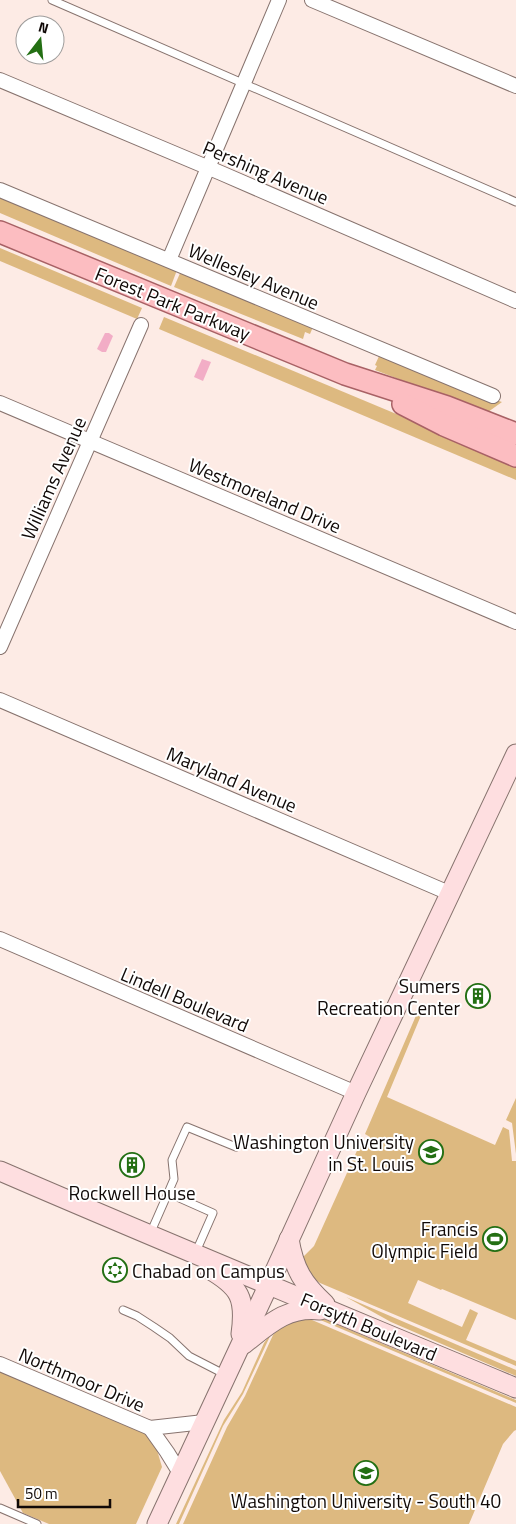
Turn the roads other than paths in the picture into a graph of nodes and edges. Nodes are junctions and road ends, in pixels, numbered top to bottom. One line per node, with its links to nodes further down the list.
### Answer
1 (52, 0): 5 (lane)
2 (279, 0): 5 (street)
3 (312, 0): 6 (street)
4 (0, 80): 7 (street, Pershing Avenue)
5 (244, 83): 7 (street); 9 (lane)
6 (516, 86)
7 (208, 168): 11 (street); 12 (street, Pershing Avenue)
8 (0, 190): 11 (street, Wellesley Avenue)
9 (516, 202)
10 (0, 232): 14 (main road, Forest Park Parkway)
11 (169, 260): 15 (street, Wellesley Avenue)
12 (516, 301)
13 (141, 325): 18 (street, Williams Avenue)
14 (345, 374): 17 (main road, Forest Park Parkway); 19 (main road, Forest Park Parkway)
15 (493, 396)
16 (0, 403): 18 (street, Westmoreland Drive)
17 (516, 434)
18 (90, 441): 20 (street, Westmoreland Drive); 21 (street, Williams Avenue)
19 (516, 456)
20 (516, 622)
21 (0, 647)
22 (0, 700): 24 (street, Maryland Avenue)
23 (516, 754): 24 (main road)
24 (450, 893): 26 (main road)
25 (0, 940): 26 (street, Lindell Boulevard)
26 (356, 1093): 31 (main road)
27 (236, 1147): 29 (lane)
28 (0, 1171): 30 (main road, Forsyth Boulevard)
29 (168, 1193): 30 (lane); 32 (lane)
30 (156, 1239): 32 (main road, Forsyth Boulevard); 36 (main road)
31 (289, 1239): 33 (main road); 35 (main road)
32 (195, 1255): 33 (main road, Forsyth Boulevard)
33 (269, 1284): 35 (main road, Forsyth Boulevard); 36 (main road)
34 (123, 1310): 38 (lane)
35 (332, 1311): 36 (main road); 39 (main road, Forsyth Boulevard)
36 (239, 1348): 38 (main road)
37 (0, 1364): 41 (street, Northmoor Drive)
38 (226, 1375): 40 (main road)
39 (516, 1388)
40 (204, 1422): 41 (street, Northmoor Drive); 42 (main road)
41 (150, 1428): 42 (street, Northmoor Drive)
42 (180, 1473): 45 (main road)
43 (0, 1508): 44 (lane)
44 (37, 1524)
45 (157, 1524)

